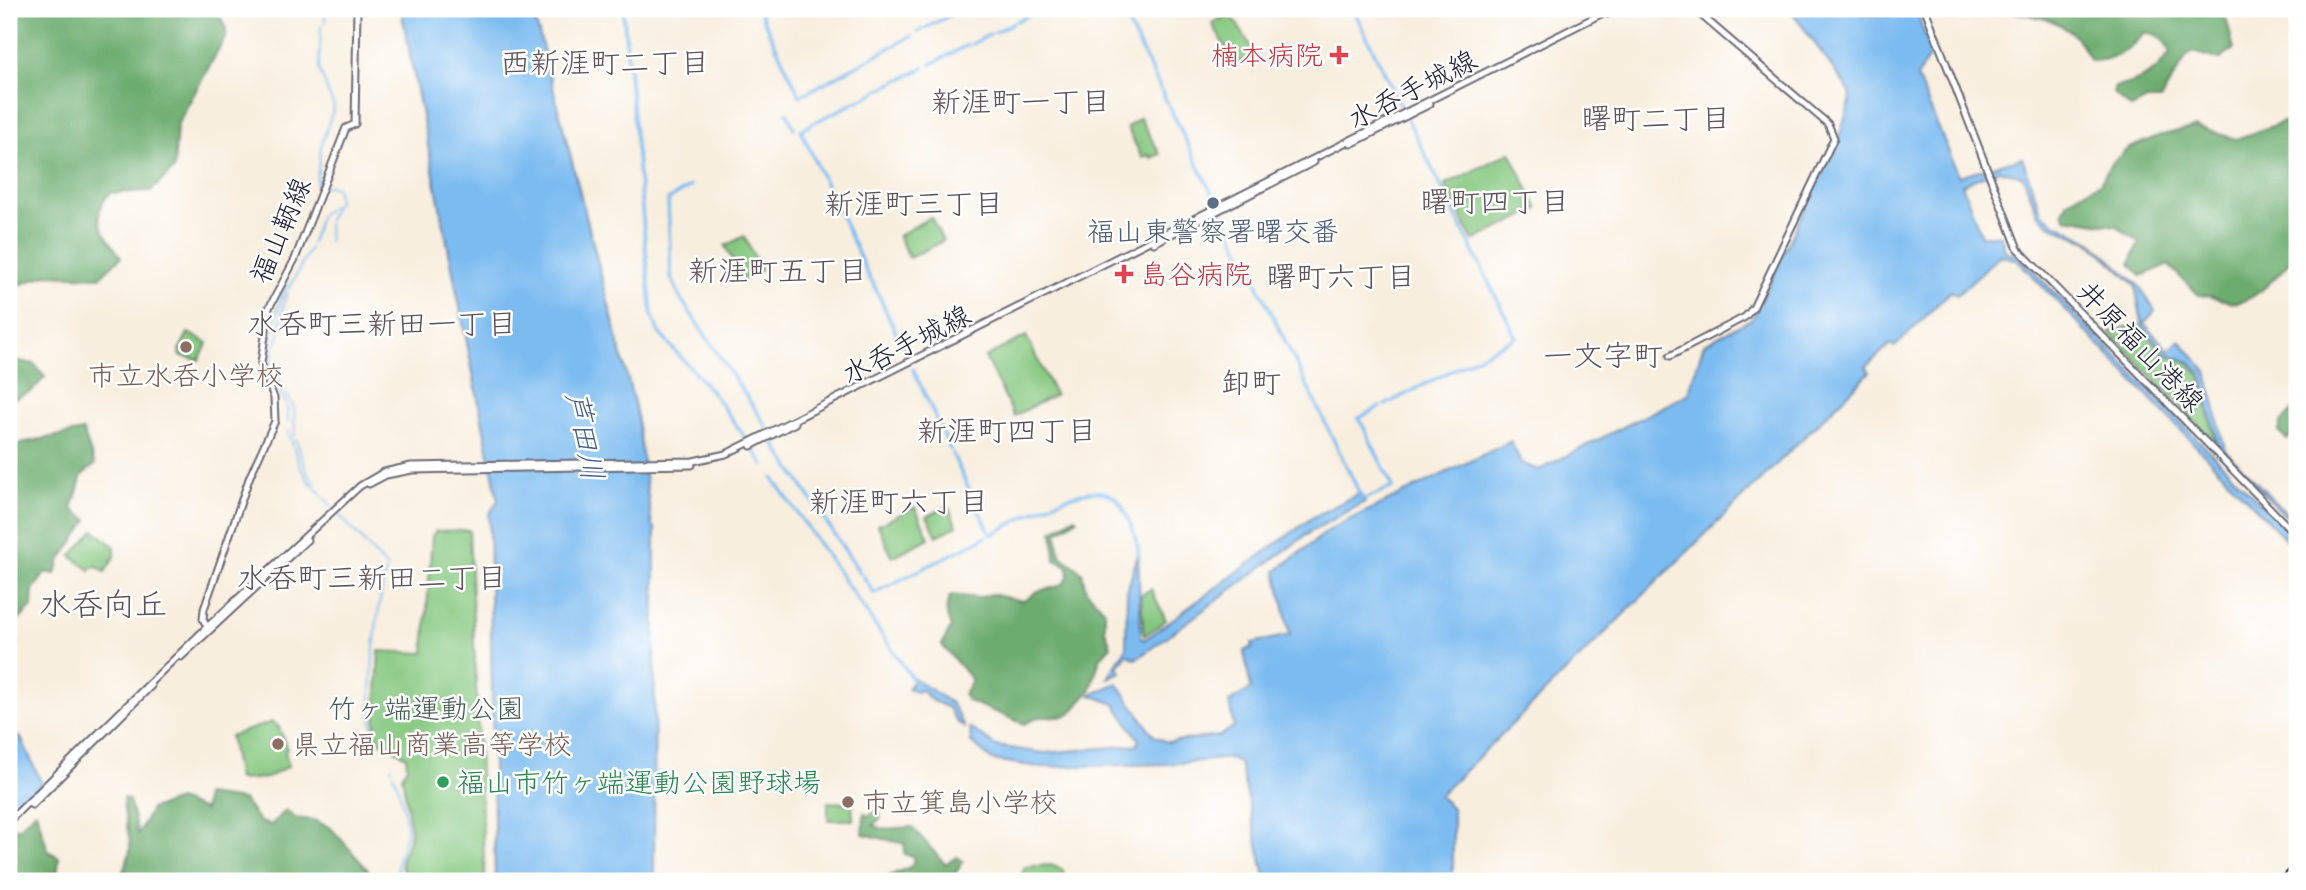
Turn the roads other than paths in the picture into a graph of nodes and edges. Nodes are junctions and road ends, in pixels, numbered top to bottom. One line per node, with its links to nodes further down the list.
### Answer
1 (357, 9): 9 (main road, 福山鞆線)
2 (1611, 9): 7 (main road, 水呑手城線)
3 (1620, 9): 7 (main road, 水呑手城線)
4 (1694, 9): 6 (main road)
5 (1927, 9): 8 (main road, 井原福山港線)
6 (1670, 356)
7 (657, 463): 9 (main road, 水呑手城線)
8 (2297, 534)
9 (208, 628): 10 (main road)
10 (9, 821)

